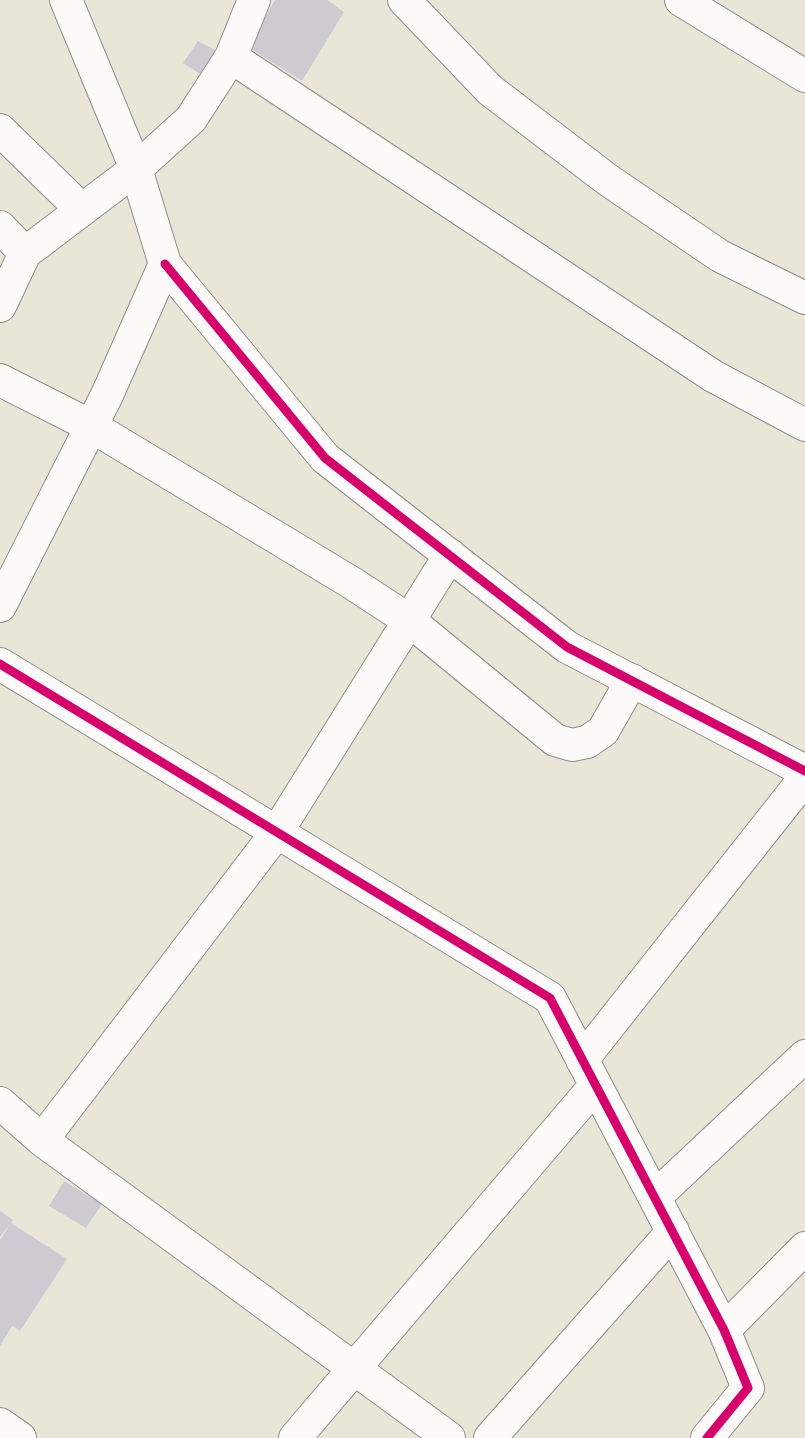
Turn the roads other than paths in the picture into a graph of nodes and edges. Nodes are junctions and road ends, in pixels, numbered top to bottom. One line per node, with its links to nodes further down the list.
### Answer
1 (66, 0): 8 (street)
2 (254, 0): 5 (street)
3 (404, 0): 13 (street)
4 (681, 0): 6 (street)
5 (231, 57): 8 (street); 16 (street)
6 (805, 76)
7 (0, 130): 9 (street)
8 (136, 170): 9 (street); 12 (street)
9 (82, 210): 11 (street)
10 (0, 227): 11 (street)
11 (24, 253): 14 (street)
12 (165, 264): 17 (street); 18 (street)
13 (805, 298)
14 (0, 306)
15 (0, 380): 17 (street)
16 (805, 425)
17 (91, 426): 19 (street); 20 (street)
18 (450, 555): 20 (street); 22 (street)
19 (0, 606)
20 (410, 621): 22 (street); 25 (street)
21 (0, 664): 25 (street)
22 (632, 680): 23 (street)
23 (805, 771)
24 (805, 778): 27 (street)
25 (277, 832): 27 (street); 29 (street)
26 (805, 1056): 30 (street)
27 (589, 1073): 30 (street); 34 (street)
28 (0, 1103): 29 (street)
29 (42, 1140): 34 (street)
30 (656, 1196): 31 (street)
31 (673, 1231): 33 (street); 39 (street)
32 (805, 1248): 33 (street)
33 (724, 1330): 40 (street)
34 (353, 1368): 37 (street); 38 (street)
35 (0, 1424): 36 (street)
36 (20, 1438)
37 (295, 1438)
38 (449, 1438)
39 (490, 1438)
40 (707, 1438)

